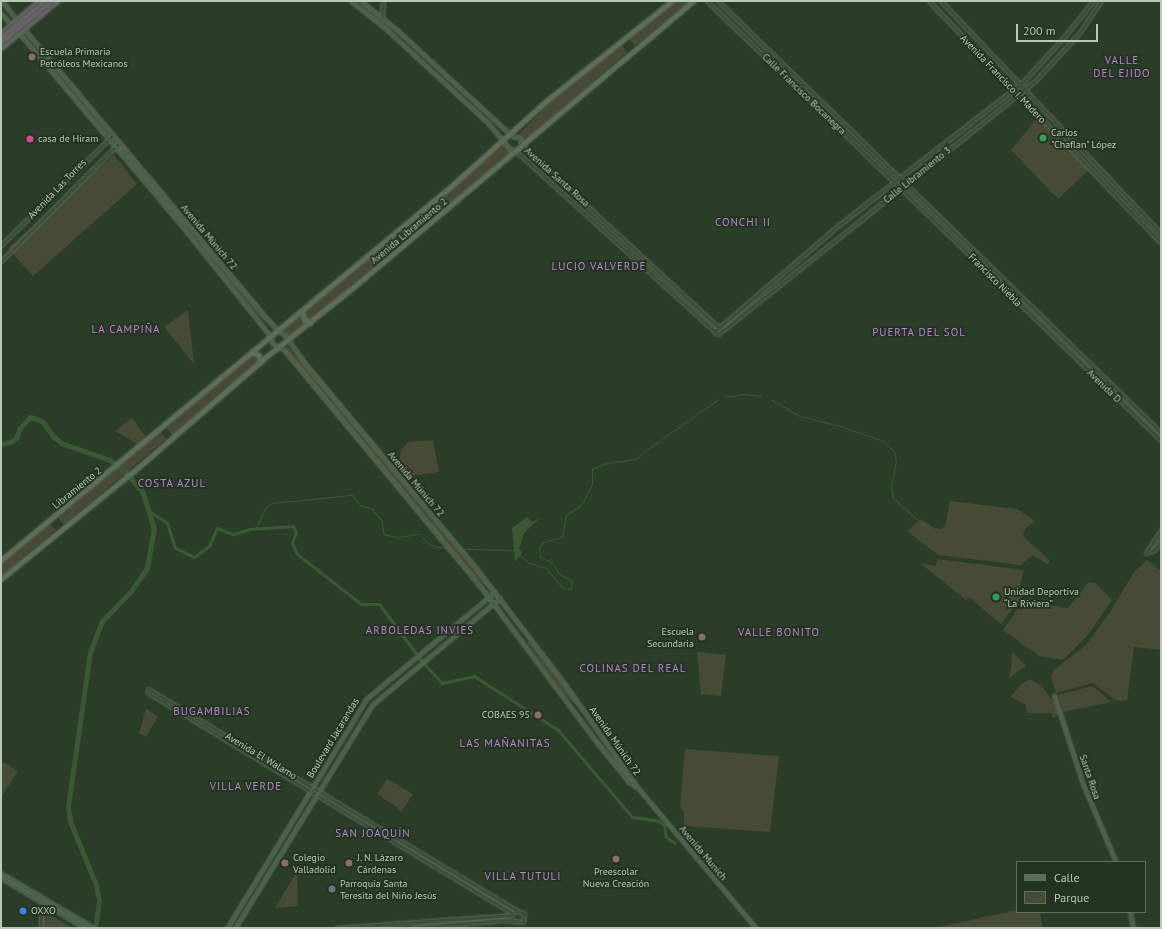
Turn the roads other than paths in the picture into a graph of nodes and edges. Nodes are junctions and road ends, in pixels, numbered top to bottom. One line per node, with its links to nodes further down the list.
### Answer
1 (2, 1): 21 (main road, Avenida Múnich 72)
2 (40, 1): 17 (highway)
3 (45, 1): 26 (highway, bridge)
4 (52, 1): 28 (highway, bridge)
5 (58, 1): 20 (highway)
6 (351, 1): 38 (main road, Avenida Santa Rosa)
7 (361, 1): 19 (main road, Avenida Santa Rosa)
8 (383, 1): 19 (street)
9 (673, 1): 35 (main road, Avenida Libramiento 2)
10 (694, 1): 40 (main road, Avenida Libramiento 2)
11 (707, 1): 45 (street, Calle Francisco Bocanegra)
12 (718, 1): 44 (street, Calle Francisco Bocanegra)
13 (929, 1): 31 (street, Avenida Francisco I. Madero)
14 (941, 1): 30 (street, Avenida Francisco I. Madero)
15 (1093, 1): 30 (street, Calle Libramiento 3)
16 (1101, 1): 32 (street, Calle Libramiento 3)
17 (30, 9): 20 (highway); 21 (highway)
18 (1, 13): 22 (main road, Avenida Múnich 72)
19 (382, 18): 35 (main road, Avenida Santa Rosa)
20 (36, 19): 23 (highway)
21 (17, 20): 22 (highway); 23 (highway, Avenida Múnich 72)
22 (11, 25): 24 (highway); 25 (highway, Avenida Múnich 72)
23 (24, 29): 25 (highway); 34 (main road, Avenida Múnich 72)
24 (2, 33): 27 (highway)
25 (19, 33): 27 (highway); 36 (main road, Avenida Múnich 72)
26 (1, 38)
27 (9, 42): 29 (highway)
28 (1, 43)
29 (1, 49)
30 (1019, 85): 31 (street, Calle Libramiento 3); 32 (street, Avenida Francisco I. Madero)
31 (1013, 89): 33 (street, Avenida Francisco I. Madero); 37 (street, Calle Libramiento 3)
32 (1024, 90): 33 (street, Calle Libramiento 3); 48 (street, Avenida Francisco I. Madero)
33 (1018, 95): 42 (street, Calle Libramiento 3); 49 (street, Avenida Francisco I. Madero)
34 (113, 135): 36 (street, Avenida Las Torres); 39 (main road, Avenida Múnich 72)
35 (512, 136): 38 (main road, Avenida Libramiento 2); 40 (main road, Avenida Santa Rosa)
36 (107, 139): 41 (main road, Avenida Múnich 72); 50 (street, Avenida Las Torres)
37 (947, 139): 42 (street); 44 (street, Calle Libramiento 3)
38 (505, 141): 43 (main road, Avenida Santa Rosa); 52 (main road, Avenida Libramiento 2)
39 (119, 143): 41 (street, Avenida Las Torres); 56 (main road, Avenida Múnich 72)
40 (522, 146): 43 (main road, Avenida Libramiento 2); 54 (street, Avenida Santa Rosa)
41 (114, 147): 51 (street, Avenida Las Torres); 61 (main road, Avenida Múnich 72)
42 (953, 147): 46 (street, Calle Libramiento 3)
43 (517, 152): 53 (main road, Avenida Libramiento 2); 59 (street, Avenida Santa Rosa)
44 (899, 178): 45 (street, Calle Libramiento 3); 46 (street, Calle Francisco Bocanegra)
45 (894, 182): 47 (street, Calle Francisco Bocanegra); 54 (street, Calle Libramiento 3)
46 (906, 185): 47 (street, Calle Libramiento 3); 55 (street, Francisco Niebla)
47 (901, 189): 57 (street, Calle Libramiento 3); 58 (street, Francisco Niebla)
48 (1161, 234)
49 (1161, 243)
50 (1, 245)
51 (1, 261)
52 (303, 311): 53 (main road); 56 (main road, Avenida Libramiento 2)
53 (312, 323): 62 (main road, Avenida Libramiento 2)
54 (718, 327): 57 (street, Avenida Santa Rosa); 59 (street, Calle Libramiento 3)
55 (1052, 328): 67 (street, Avenida D)
56 (278, 331): 61 (main road, Avenida Libramiento 2); 62 (main road, Avenida Múnich 72)
57 (722, 331): 60 (street, Calle Libramiento 3)
58 (1047, 331): 68 (street, Avenida D)
59 (714, 332): 60 (street, Avenida Santa Rosa)
60 (718, 334)
61 (271, 337): 63 (main road, Avenida Múnich 72); 64 (main road, Avenida Libramiento 2)
62 (288, 342): 63 (main road, Avenida Libramiento 2); 71 (main road, Avenida Múnich 72)
63 (281, 348): 65 (main road, Avenida Libramiento 2); 70 (main road, Avenida Múnich 72)
64 (252, 352): 65 (main road); 66 (main road, Avenida Libramiento 2)
65 (262, 362): 75 (main road, Avenida Libramiento 2)
66 (164, 427): 74 (main road, Libramiento 2)
67 (1161, 433)
68 (1161, 440)
69 (1161, 530): 72 (street)
70 (441, 539): 71 (main road); 73 (main road, Avenida Múnich 72)
71 (453, 540): 73 (main road); 76 (main road, Avenida Múnich 72)
72 (1161, 541)
73 (448, 547): 77 (main road, Avenida Múnich 72)
74 (1, 561)
75 (1, 580)
76 (495, 592): 77 (main road, Boulevard Jacarandas); 78 (main road, Avenida Múnich 72)
77 (489, 597): 79 (main road, Avenida Múnich 72); 83 (main road, Boulevard Jacarandas)
78 (500, 598): 79 (main road, Boulevard Jacarandas); 81 (main road, Avenida Múnich 72)
79 (494, 604): 82 (main road, Avenida Múnich 72); 85 (main road, Boulevard Jacarandas)
80 (1054, 695): 88 (main road, Santa Rosa)
81 (599, 733): 82 (main road); 84 (main road, Avenida Múnich 72)
82 (595, 740): 84 (main road, Avenida Múnich 72)
83 (313, 787): 85 (street, Avenida El Walamo); 86 (main road, Boulevard Jacarandas); 86 (street, Avenida El Walamo)
84 (638, 788): 103 (main road, Avenida Munich)
85 (319, 790): 87 (main road, Boulevard Jacarandas); 92 (street, Avenida El Walamo)
86 (311, 791): 87 (street, Avenida El Walamo); 99 (main road, Boulevard Jacarandas)
87 (317, 794): 94 (street, Avenida El Walamo); 100 (main road, Boulevard Jacarandas)
88 (1116, 861)
89 (1, 873): 98 (main road)
90 (1, 878): 91 (main road)
91 (41, 901): 96 (main road); 97 (street)
92 (516, 910): 94 (street); 95 (street)
93 (1130, 913): 104 (main road)
94 (513, 914): 95 (street); 101 (street)
95 (513, 920): 102 (street)
96 (83, 927)
97 (41, 928)
98 (94, 928)
99 (227, 928)
100 (235, 928)
101 (336, 928)
102 (413, 928)
103 (756, 928)
104 (1133, 928)

